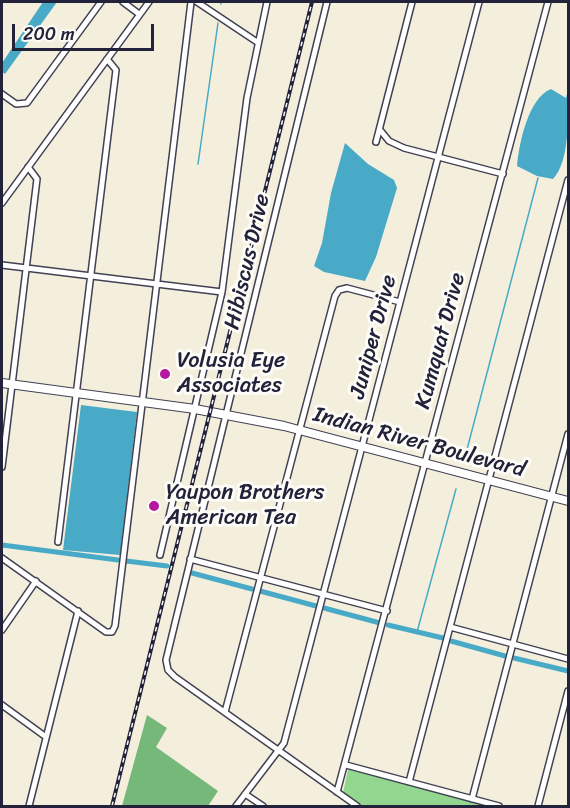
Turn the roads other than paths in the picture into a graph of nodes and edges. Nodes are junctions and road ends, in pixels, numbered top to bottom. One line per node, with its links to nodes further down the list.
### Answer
1 (101, 2): 14 (street)
2 (123, 2): 11 (street)
3 (149, 2): 11 (street)
4 (191, 2): 25 (street)
5 (197, 2): 12 (street)
6 (267, 2): 12 (street)
7 (327, 2): 33 (street, Hibiscus Drive)
8 (412, 2): 15 (street)
9 (479, 2): 17 (street, Juniper Drive)
10 (548, 2): 19 (street, Kumquat Drive)
11 (140, 14): 13 (street)
12 (256, 42): 26 (street)
13 (107, 59): 18 (street); 24 (street)
14 (2, 94)
15 (380, 130): 16 (street); 17 (street)
16 (376, 142)
17 (438, 156): 19 (street); 27 (street, Juniper Drive)
18 (28, 167): 21 (street); 23 (street)
19 (503, 174): 37 (street, Kumquat Drive)
20 (568, 180): 39 (street)
21 (2, 203)
22 (2, 265): 23 (street)
23 (26, 268): 24 (street); 29 (street)
24 (91, 276): 25 (street); 30 (street)
25 (155, 284): 26 (street); 31 (street)
26 (222, 292): 32 (street)
27 (400, 302): 34 (street); 36 (street, Juniper Drive)
28 (2, 384): 29 (main road, Indian River Boulevard)
29 (11, 385): 30 (main road, Indian River Boulevard); 38 (street)
30 (75, 394): 31 (main road, Indian River Boulevard); 42 (street)
31 (140, 402): 32 (main road, Indian River Boulevard); 49 (street)
32 (195, 409): 33 (main road, Indian River Boulevard); 43 (street)
33 (228, 415): 34 (main road, Indian River Boulevard); 45 (street, Hibiscus Drive)
34 (299, 430): 36 (main road, Indian River Boulevard); 46 (street)
35 (568, 434): 40 (street)
36 (362, 447): 37 (main road, Indian River Boulevard); 48 (street, Juniper Drive)
37 (426, 463): 39 (main road, Indian River Boulevard); 50 (street, Kumquat Drive)
38 (2, 467)
39 (489, 480): 40 (main road, Indian River Boulevard); 51 (street)
40 (552, 496): 41 (main road, Indian River Boulevard); 53 (street)
41 (568, 501)
42 (58, 542)
43 (160, 555)
44 (2, 558): 47 (street)
45 (190, 559): 46 (street); 57 (street, Hibiscus Drive)
46 (260, 577): 48 (street); 57 (street)
47 (36, 581): 49 (street); 52 (street)
48 (324, 594): 50 (street); 59 (street, Juniper Drive)
49 (78, 611): 58 (street)
50 (387, 611): 60 (street, Kumquat Drive)
51 (450, 627): 53 (street); 61 (street)
52 (2, 630)
53 (513, 644): 54 (street); 64 (street)
54 (568, 659)
55 (568, 691): 70 (street)
56 (2, 705): 58 (street)
57 (225, 712): 59 (street)
58 (46, 737): 65 (street)
59 (279, 751): 62 (street); 63 (street, Juniper Drive)
60 (346, 765): 61 (street); 62 (street, Kumquat Drive)
61 (409, 782): 64 (street)
62 (337, 792): 68 (street)
63 (245, 794): 66 (street, Juniper Drive); 67 (street)
64 (471, 799): 69 (street)
65 (29, 807)
66 (236, 807)
67 (263, 807)
68 (357, 807)
69 (499, 807)
70 (538, 807)

